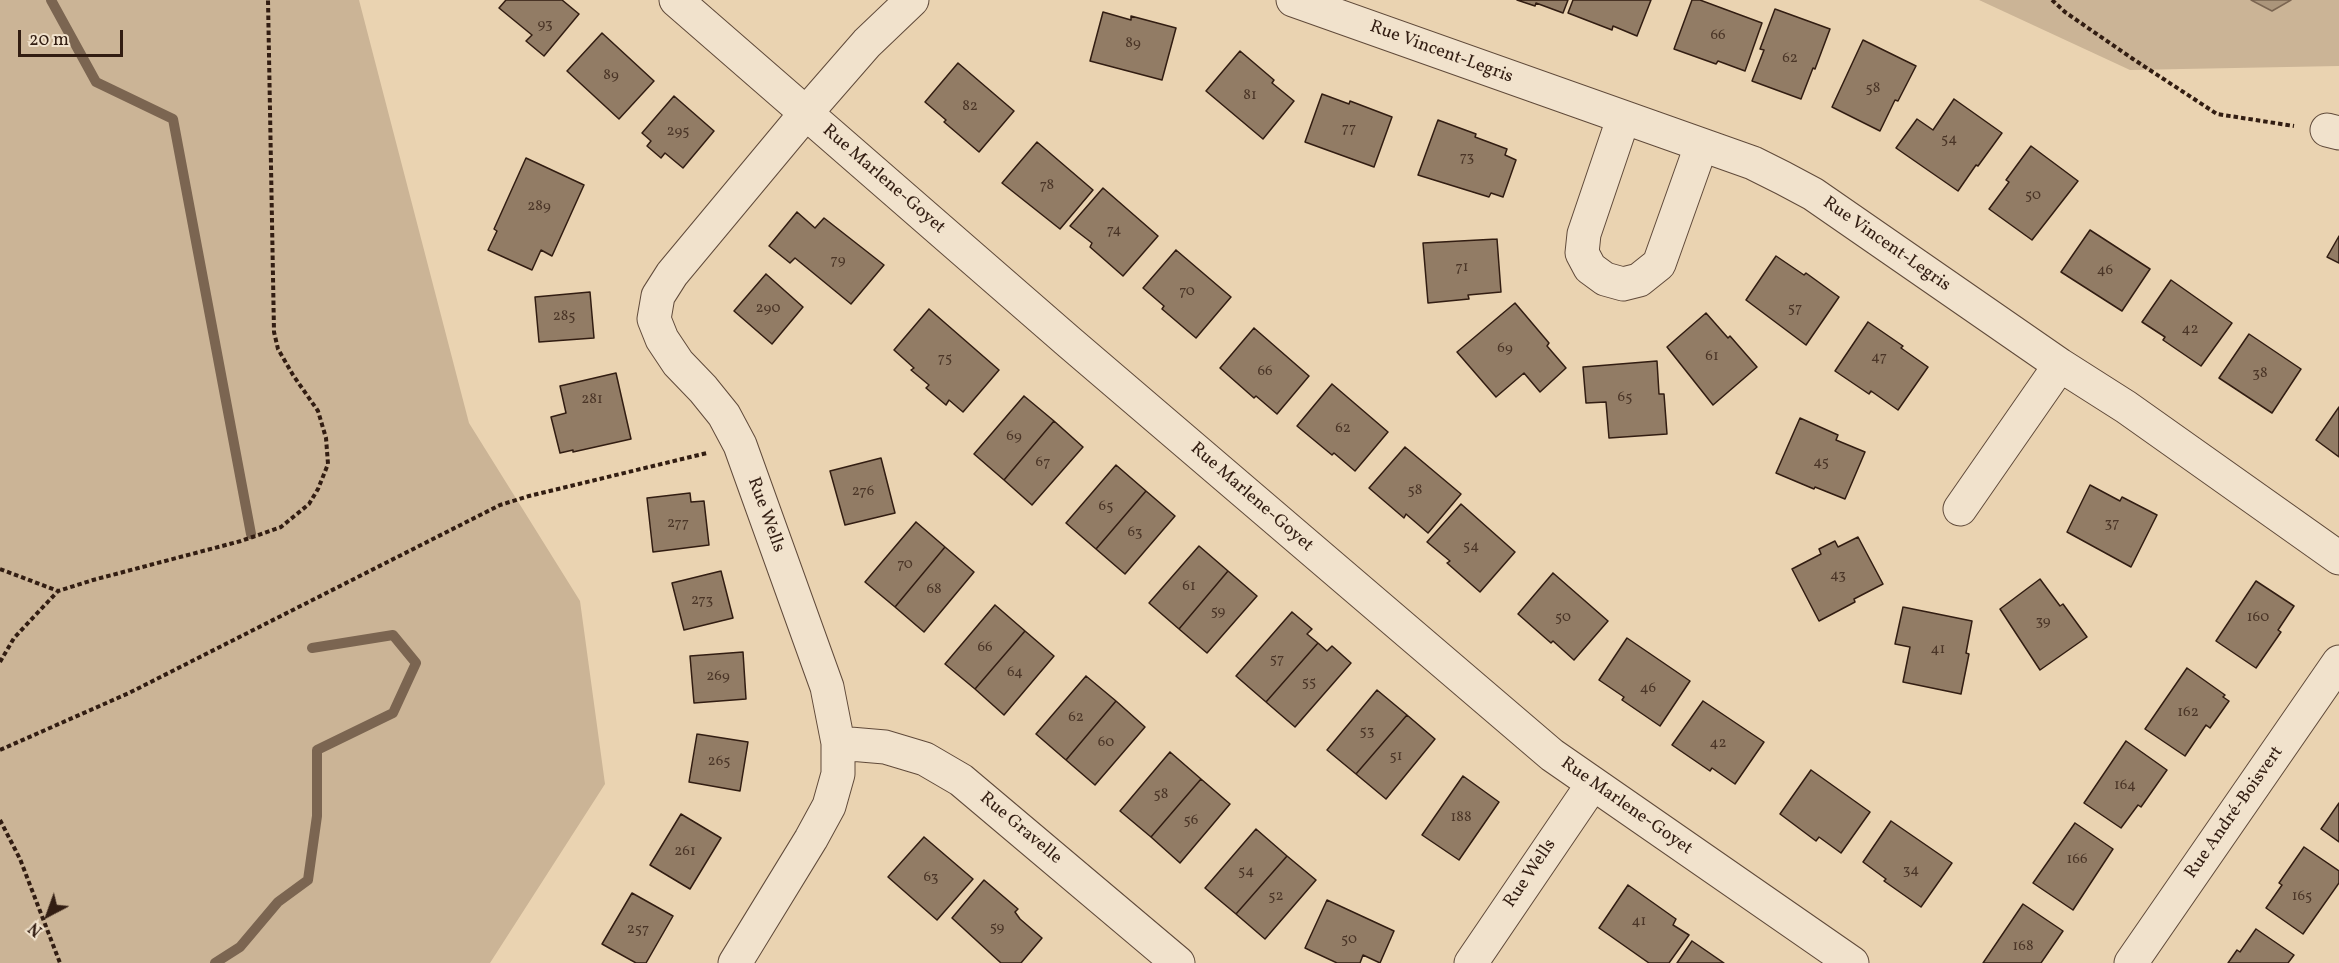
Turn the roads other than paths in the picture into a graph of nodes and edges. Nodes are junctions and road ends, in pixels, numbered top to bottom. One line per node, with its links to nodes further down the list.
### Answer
1 (676, 0): 4 (street, Rue Marlene-Goyet)
2 (912, 0): 4 (street)
3 (1293, 0): 5 (street, Rue Vincent-Legris)
4 (806, 112): 11 (street, Rue Wells); 12 (street, Rue Marlene-Goyet)
5 (1623, 119): 6 (street, Rue Vincent-Legris); 6 (street)
6 (1701, 146): 7 (street, Rue Vincent-Legris)
7 (2060, 364): 8 (street); 9 (street, Rue Vincent-Legris)
8 (1960, 508)
9 (2339, 558)
10 (2339, 662): 17 (street, Rue André-Boisvert)
11 (838, 743): 13 (street, Rue Wells); 14 (street, Rue Gravelle)
12 (1592, 784): 15 (street, Rue Wells); 16 (street, Rue Marlene-Goyet)
13 (735, 963)
14 (1178, 963)
15 (1470, 963)
16 (1852, 963)
17 (2131, 963)

